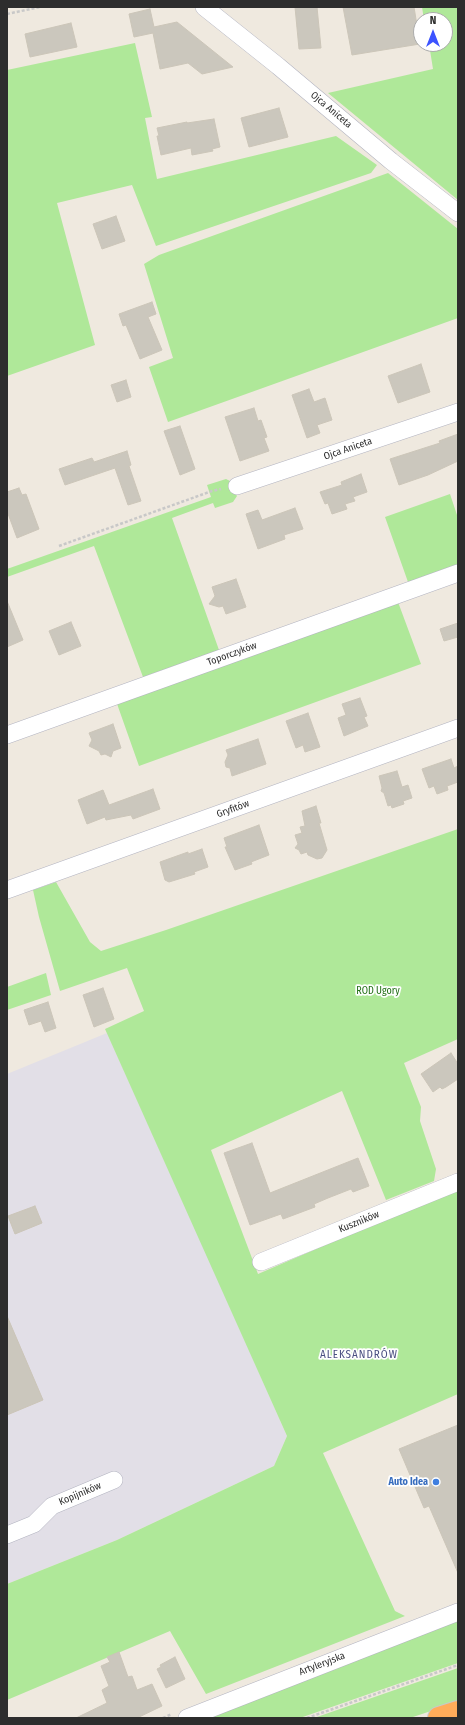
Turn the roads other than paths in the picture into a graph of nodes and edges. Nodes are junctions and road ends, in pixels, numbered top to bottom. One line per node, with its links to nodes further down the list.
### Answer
1 (204, 7): 2 (street, Ojca Aniceta)
2 (458, 212)
3 (458, 412): 4 (street, Ojca Aniceta)
4 (237, 486)
5 (458, 573): 7 (street, Toporczyków)
6 (458, 728): 8 (street, Gryfitów)
7 (7, 735)
8 (7, 890)
9 (458, 1182): 10 (street, Kuszników)
10 (261, 1262)
11 (114, 1480): 12 (street, Kopijników)
12 (7, 1535)
13 (458, 1612): 15 (street, Artyleryjska)
14 (458, 1712): 16 (highway)
15 (187, 1718)
16 (439, 1718)

